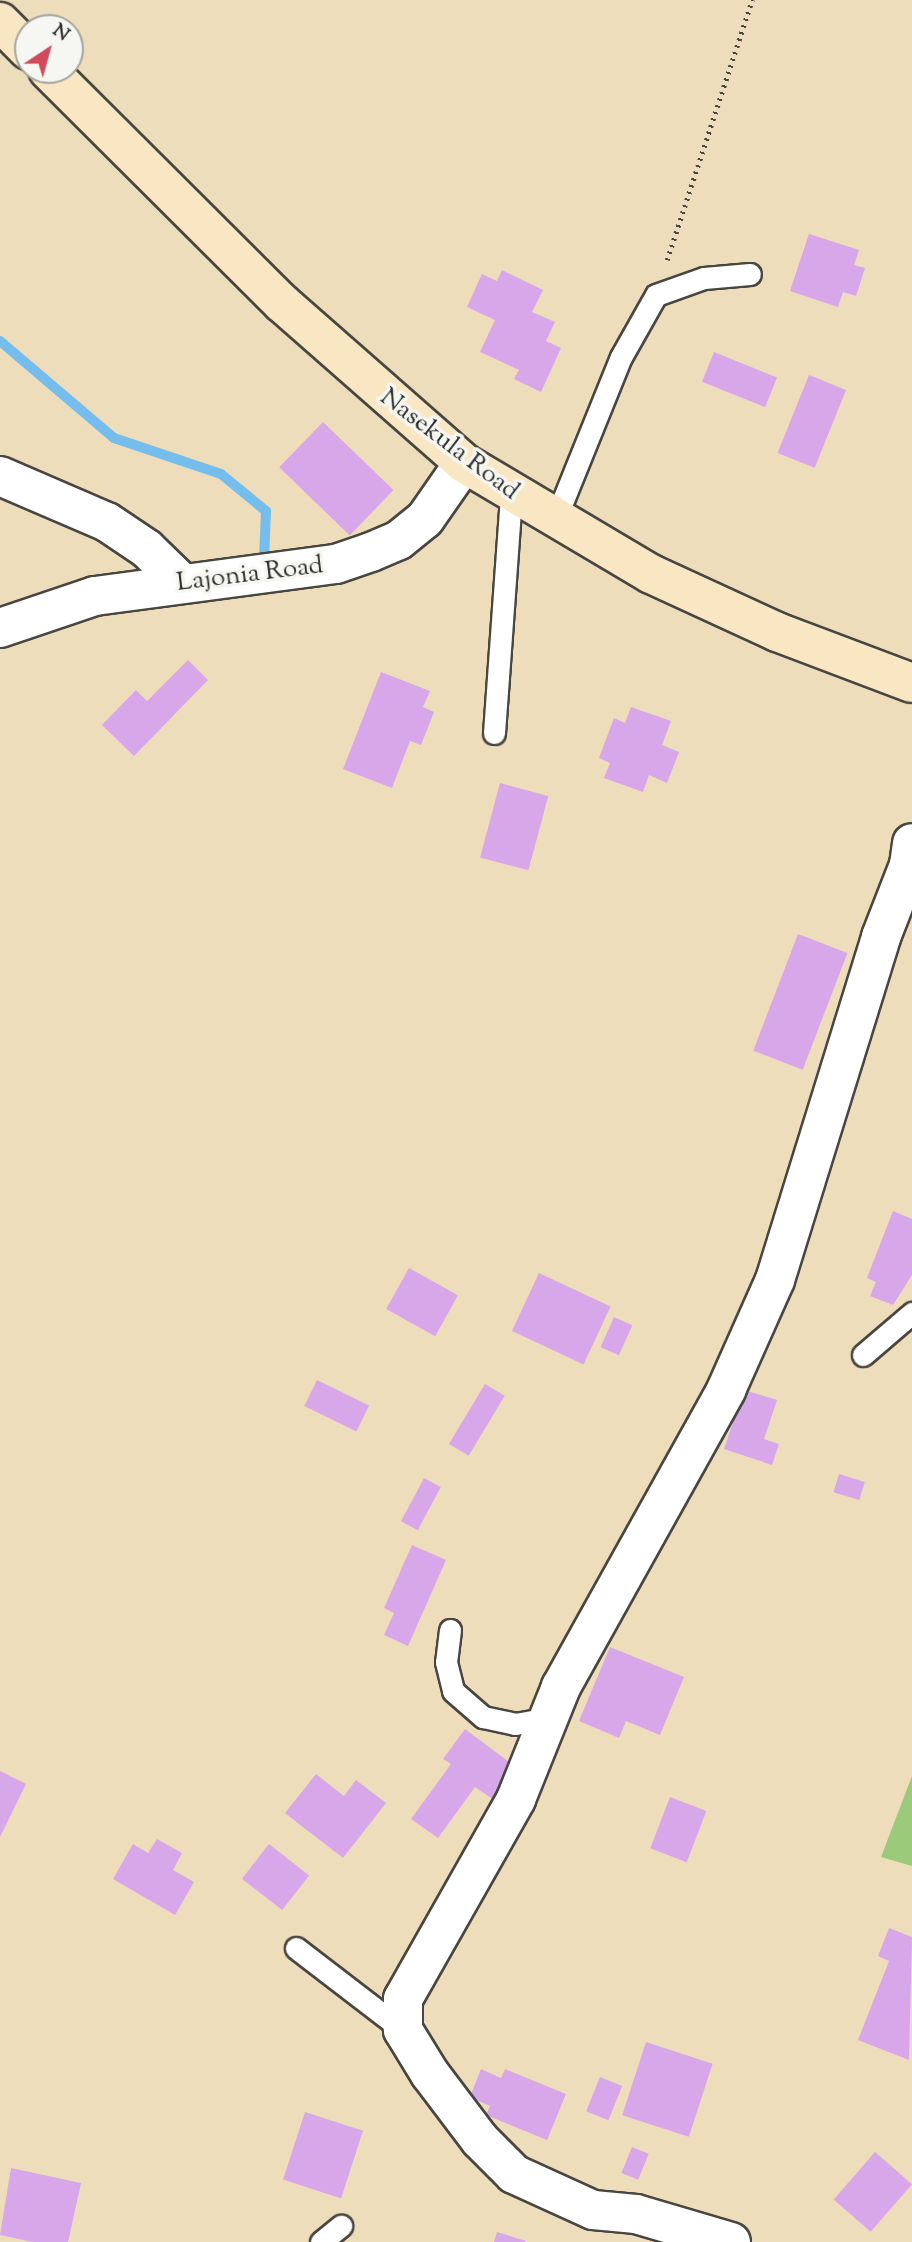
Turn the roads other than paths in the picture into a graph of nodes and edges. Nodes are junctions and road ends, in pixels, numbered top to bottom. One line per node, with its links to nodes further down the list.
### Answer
1 (0, 22): 2 (main road)
2 (14, 36)
3 (62, 84): 5 (main road, Nasekula Road)
4 (750, 274): 8 (lane)
5 (464, 463): 7 (main road, Nasekula Road); 9 (street, Lajonia Road)
6 (0, 476): 9 (street)
7 (512, 494): 8 (main road, Nasekula Road); 12 (lane)
8 (555, 520): 11 (main road, Nasekula Road)
9 (183, 584): 10 (street, Lajonia Road)
10 (0, 628)
11 (912, 683)
12 (494, 733)
13 (912, 843): 17 (street)
14 (912, 1313): 15 (lane)
15 (863, 1355)
16 (450, 1630): 17 (lane)
17 (548, 1718): 19 (street)
18 (296, 1948): 19 (lane)
19 (403, 2030): 22 (street)
20 (341, 2226): 21 (lane)
21 (321, 2242)
22 (731, 2242)

